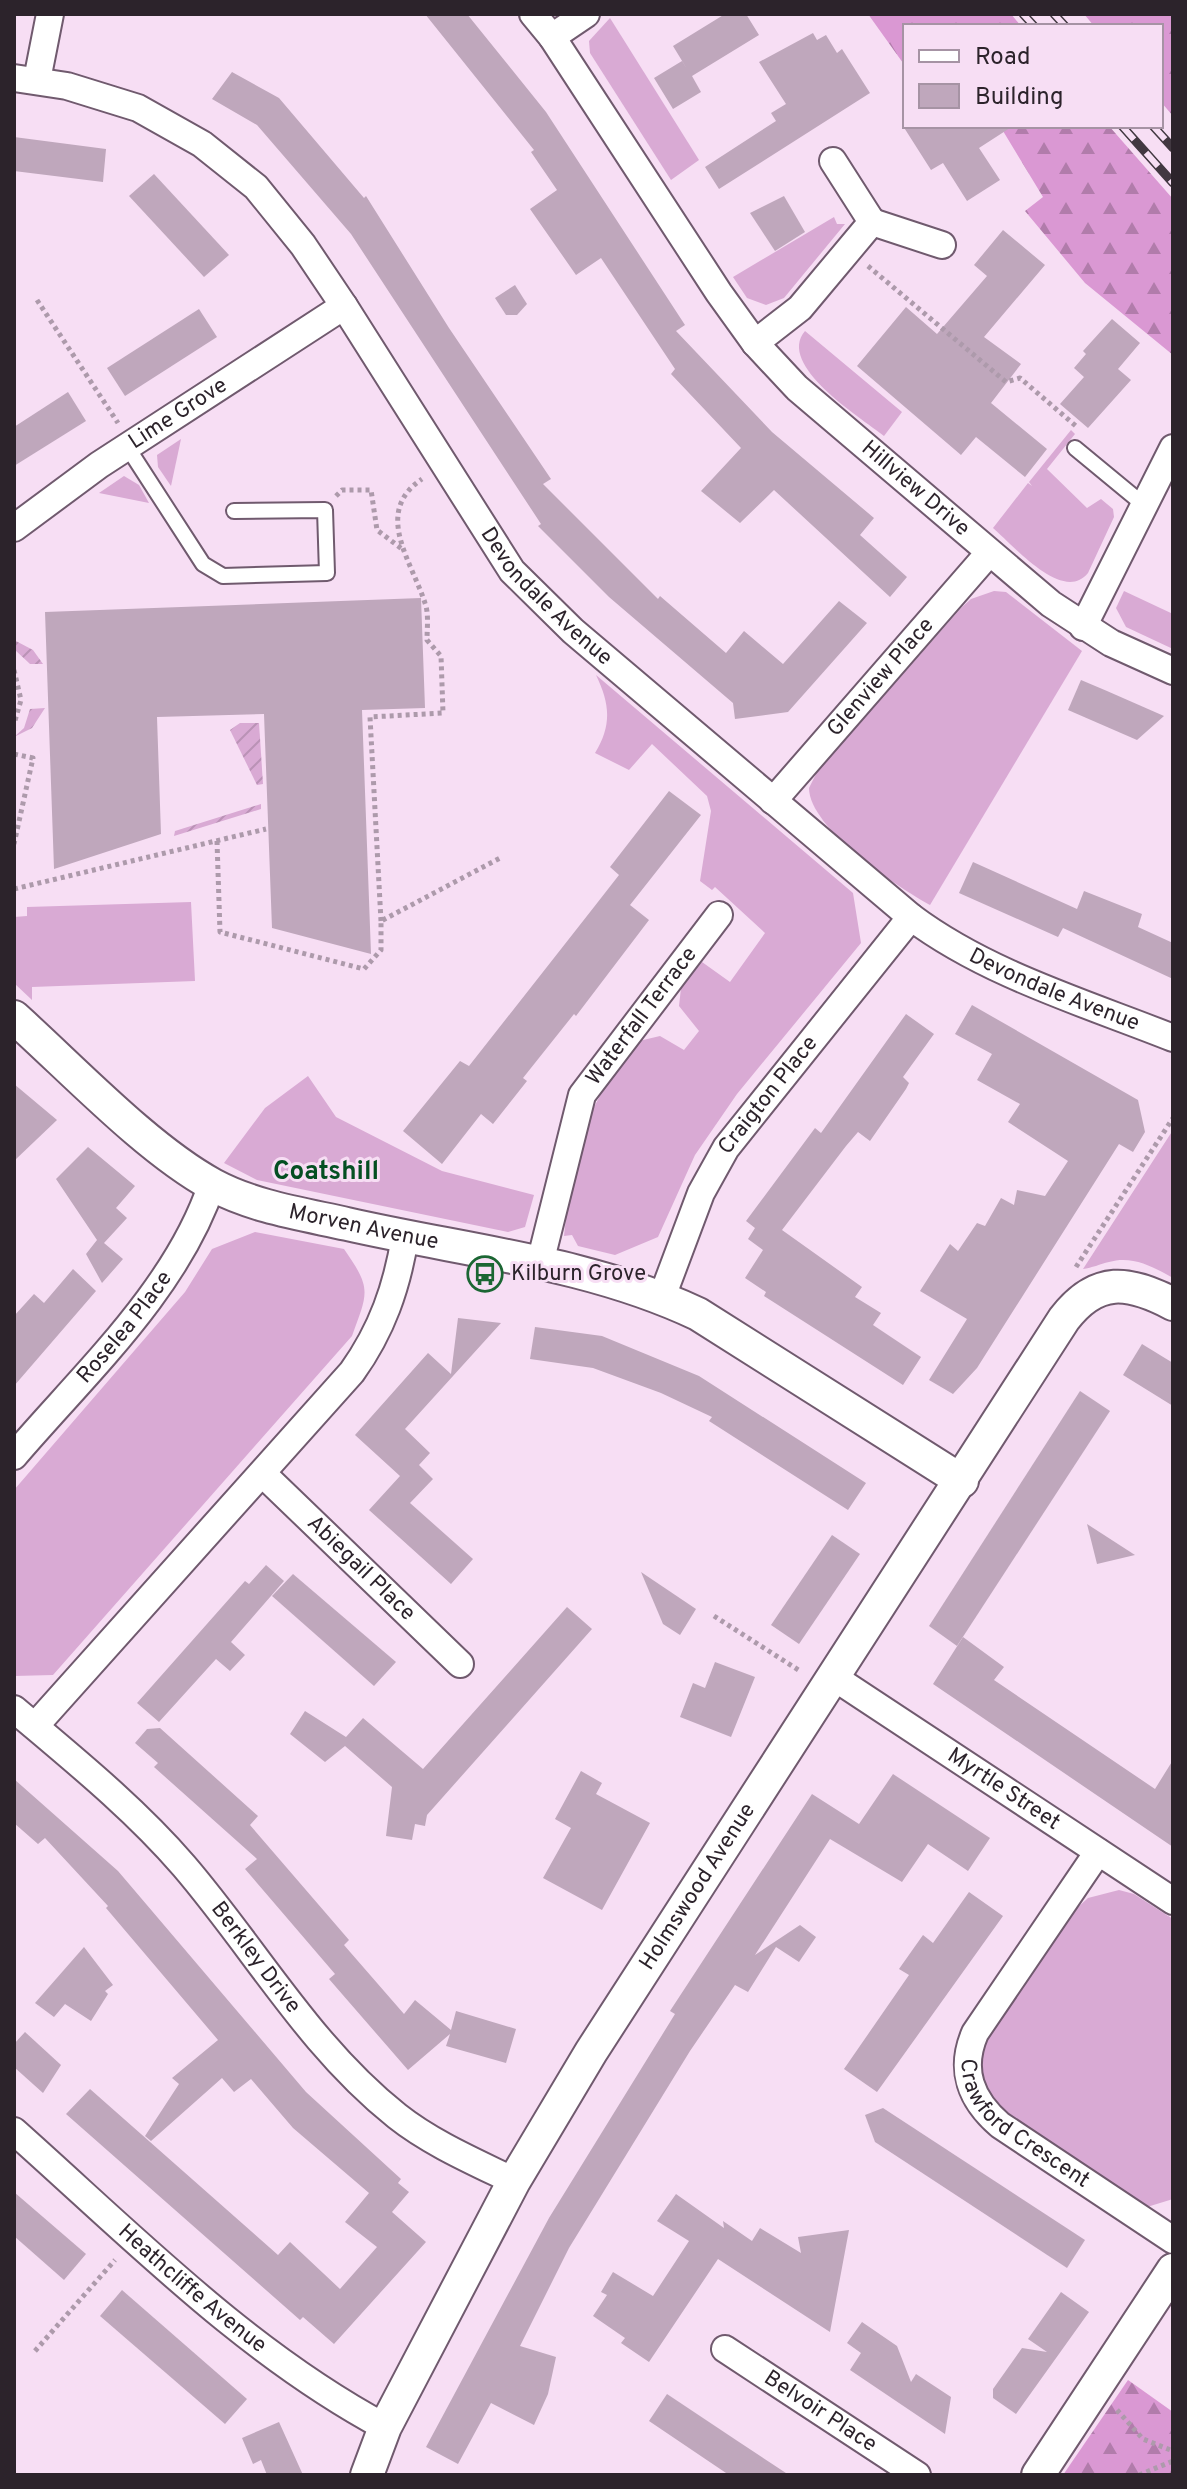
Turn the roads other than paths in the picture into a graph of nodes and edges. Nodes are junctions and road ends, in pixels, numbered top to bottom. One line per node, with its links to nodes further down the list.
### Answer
1 (50, 14): 5 (street)
2 (533, 14): 4 (street, Hillview Drive)
3 (586, 14): 4 (street)
4 (552, 37): 10 (street, Hillview Drive)
5 (25, 79): 9 (street, Devondale Avenue)
6 (833, 161): 7 (street)
7 (872, 222): 8 (street); 10 (street)
8 (942, 245)
9 (344, 306): 11 (street, Lime Grove); 20 (street, Devondale Avenue)
10 (755, 343): 17 (street, Hillview Drive)
11 (130, 446): 15 (lane); 16 (street, Lime Grove)
12 (1075, 448): 14 (lane)
13 (1173, 448): 14 (street)
14 (1144, 505): 18 (street)
15 (234, 511)
16 (14, 528)
17 (989, 553): 18 (street, Hillview Drive); 20 (street, Glenview Place)
18 (1083, 627): 19 (street, Hillview Drive)
19 (1173, 671)
20 (773, 801): 22 (street, Devondale Avenue)
21 (719, 915): 27 (street, Waterfall Terrace)
22 (911, 917): 24 (street, Devondale Avenue); 28 (street, Craigton Place)
23 (14, 1017): 25 (street, Morven Avenue)
24 (1173, 1038)
25 (212, 1184): 26 (street, Morven Avenue); 30 (street, Roselea Place)
26 (405, 1237): 27 (street, Morven Avenue); 31 (street)
27 (540, 1263): 28 (street, Morven Avenue)
28 (662, 1297): 32 (street, Morven Avenue)
29 (1173, 1304): 32 (street, Holmswood Avenue)
30 (14, 1456)
31 (263, 1474): 33 (street, Abiegail Place); 36 (street)
32 (962, 1481): 34 (street, Holmswood Avenue)
33 (460, 1664)
34 (831, 1683): 37 (street, Myrtle Street); 40 (street, Holmswood Avenue)
35 (14, 1709): 36 (street, Berkley Drive)
36 (35, 1726): 40 (street, Berkley Drive)
37 (1098, 1852): 38 (street, Myrtle Street); 41 (street, Crawford Crescent)
38 (1173, 1901)
39 (14, 2131): 44 (street, Heathcliffe Avenue)
40 (514, 2181): 44 (street, Holmswood Avenue)
41 (1173, 2240)
42 (1173, 2270): 47 (street)
43 (725, 2349): 46 (street, Belvoir Place)
44 (385, 2427): 45 (street, Holmswood Avenue)
45 (367, 2475)
46 (917, 2475)
47 (1038, 2475)

